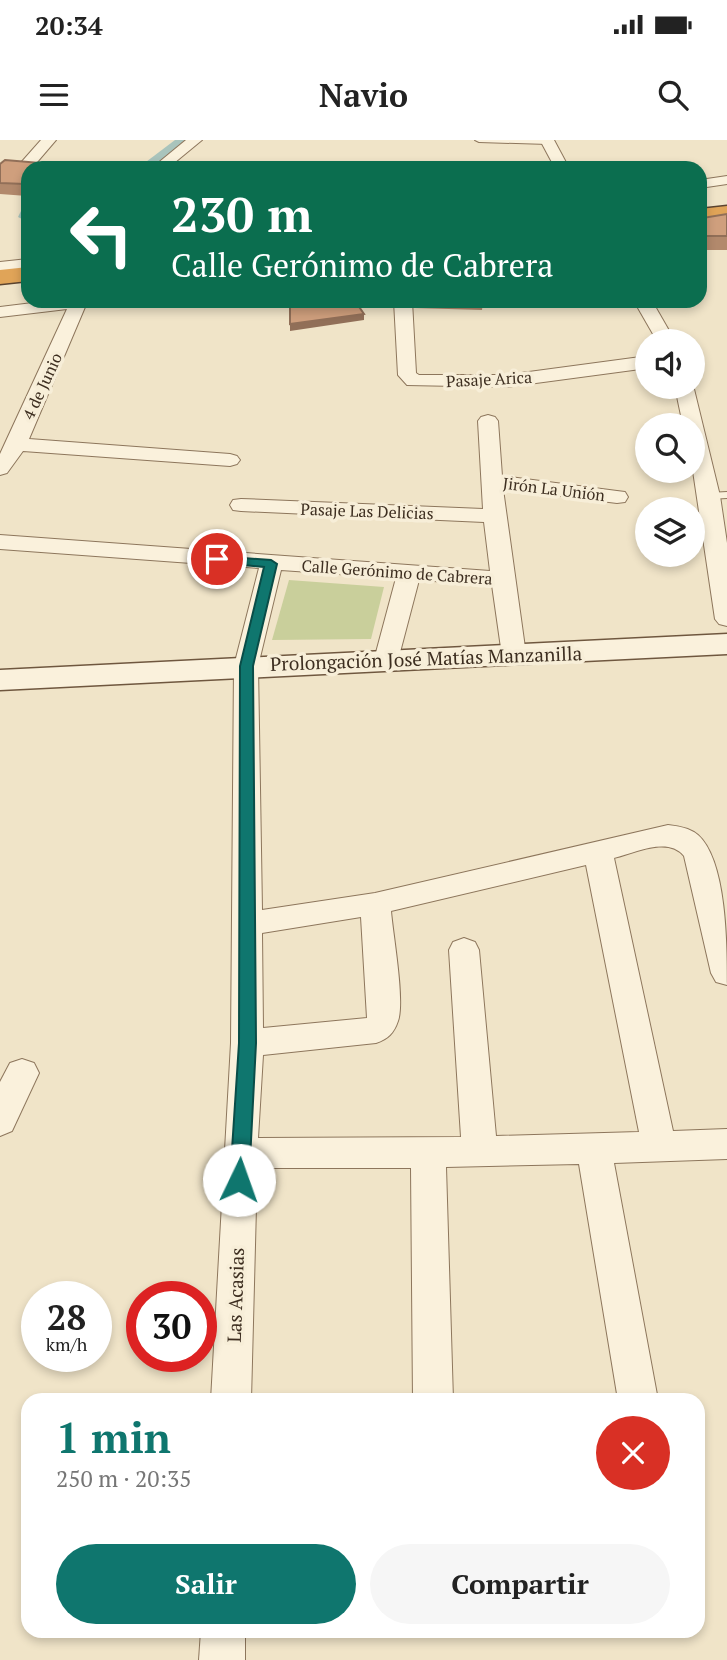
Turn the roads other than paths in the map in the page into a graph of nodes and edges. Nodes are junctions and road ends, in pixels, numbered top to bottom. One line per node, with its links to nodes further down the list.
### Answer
1 (49, 140): 5 (street)
2 (195, 140): 6 (street)
3 (479, 140): 4 (lane)
4 (548, 141): 7 (street)
5 (29, 161)
6 (168, 161)
7 (558, 161)
8 (727, 180): 9 (street)
9 (707, 183)
10 (727, 190): 11 (highway)
11 (707, 192)
12 (727, 212): 13 (highway)
13 (707, 214)
14 (727, 220): 15 (street)
15 (707, 223)
16 (21, 265): 17 (street)
17 (0, 267)
18 (21, 275): 19 (highway)
19 (0, 277)
20 (21, 299): 21 (highway)
21 (0, 301)
22 (33, 308): 26 (street)
23 (79, 308): 32 (street, 4 de Junio)
24 (403, 308): 28 (street, Pasaje Arica)
25 (647, 308): 27 (street)
26 (0, 312)
27 (659, 329)
28 (635, 364)
29 (689, 399): 36 (street)
30 (488, 421): 35 (street)
31 (0, 427): 32 (street)
32 (20, 436): 33 (street); 34 (street, 4 de Junio)
33 (230, 460)
34 (0, 469)
35 (490, 481): 37 (street, Jirón La Unión); 39 (street)
36 (718, 495): 44 (street)
37 (617, 497)
38 (241, 505): 39 (street, Pasaje Las Delicias)
39 (494, 516): 43 (street)
40 (0, 542): 41 (street, Calle Gerónimo de Cabrera)
41 (271, 564): 42 (street, Calle Gerónimo de Cabrera); 48 (street, Las Acasias)
42 (409, 573): 43 (street, Calle Gerónimo de Cabrera); 47 (street)
43 (502, 579): 46 (street)
44 (727, 619)
45 (727, 644): 46 (street, Prolongación José Matías Manzanilla)
46 (514, 655): 47 (street, Prolongación José Matías Manzanilla)
47 (386, 660): 48 (street, Prolongación José Matías Manzanilla)
48 (246, 666): 49 (street, Prolongación José Matías Manzanilla); 52 (street, Las Acasias)
49 (0, 681)
50 (598, 852): 51 (street); 54 (street); 59 (street)
51 (375, 904): 52 (street); 55 (street)
52 (245, 924): 55 (street, Las Acasias)
53 (464, 950): 62 (street)
54 (727, 973)
55 (247, 1043): 63 (street, Las Acasias)
56 (22, 1073): 57 (street)
57 (1, 1112)
58 (727, 1144): 59 (street)
59 (659, 1147): 60 (street)
60 (594, 1149): 62 (street); 66 (street)
61 (428, 1152): 62 (street); 63 (street); 65 (street)
62 (480, 1152)
63 (240, 1153): 64 (street, Las Acasias)
64 (231, 1393)
65 (433, 1393)
66 (637, 1393)
67 (223, 1638): 68 (street)
68 (222, 1660)

